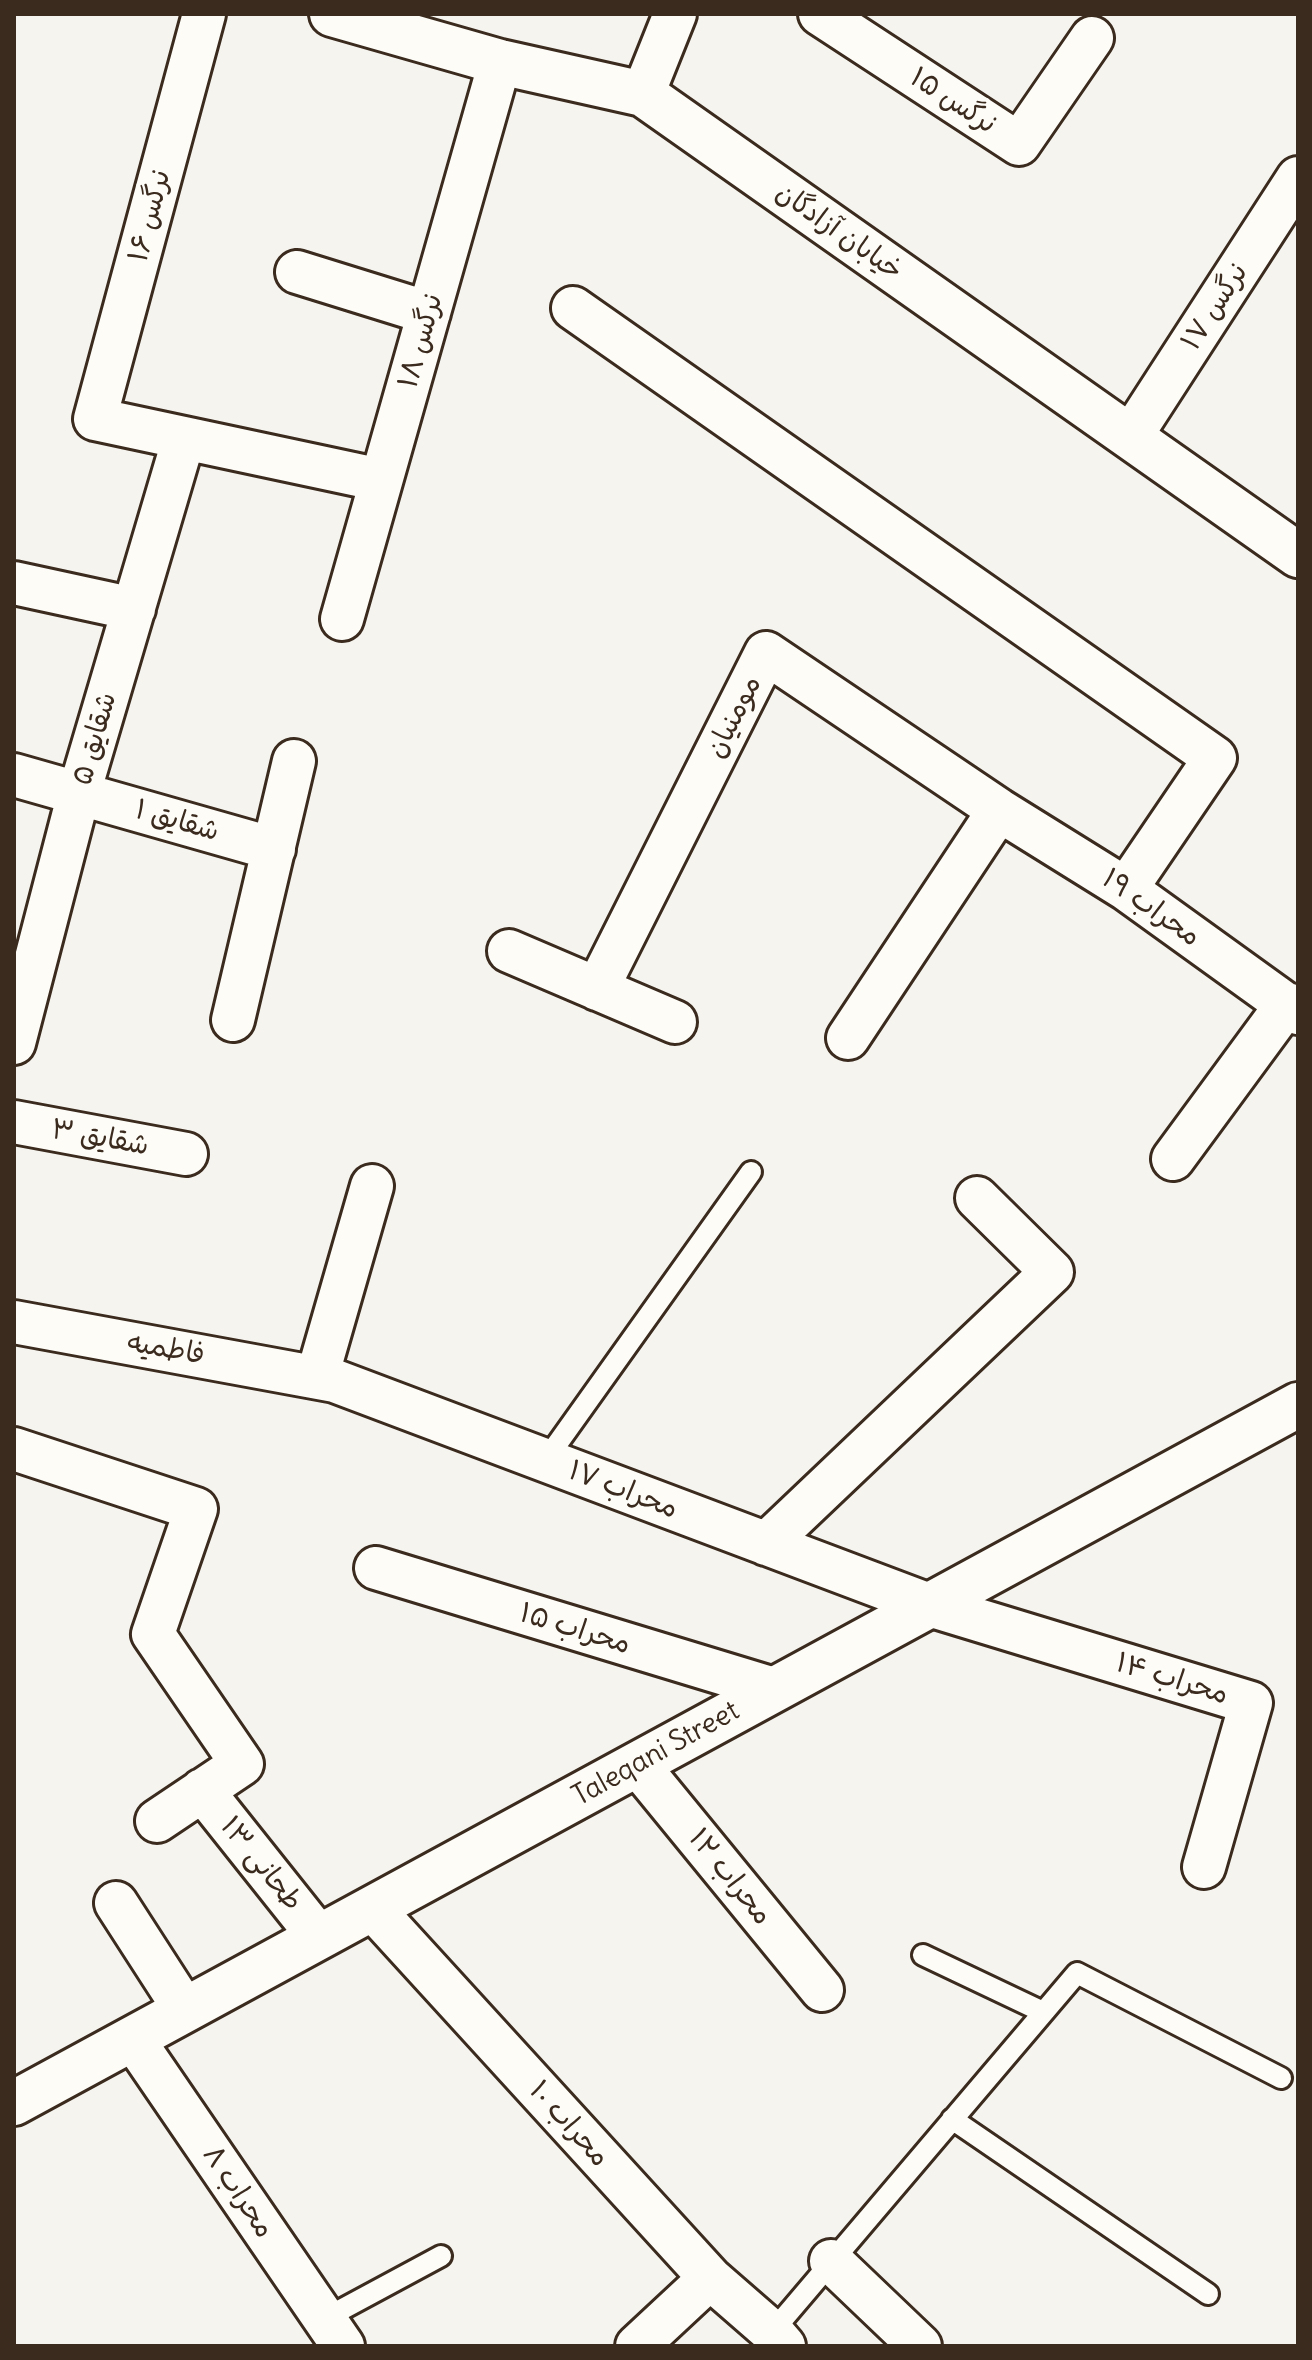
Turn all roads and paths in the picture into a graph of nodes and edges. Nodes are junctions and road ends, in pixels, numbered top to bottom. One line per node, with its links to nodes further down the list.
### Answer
1 (204, 14): 13 (street, نرگس ۱۶)
2 (332, 14): 6 (main road, خیابان آزادگان)
3 (675, 14): 7 (street)
4 (820, 14): 5 (street, نرگس ۱۵)
5 (1092, 38)
6 (500, 62): 7 (main road, خیابان آزادگان); 11 (street, نرگس ۱۸)
7 (643, 94): 12 (main road, خیابان آزادگان)
8 (1298, 178): 12 (street, نرگس ۱۷)
9 (297, 272): 11 (street)
10 (573, 308): 24 (street)
11 (429, 313): 14 (street, نرگس ۱۸)
12 (1131, 436): 15 (main road, خیابان آزادگان)
13 (184, 438): 14 (street); 17 (street, شقایق ۵)
14 (381, 480): 18 (street, نرگس ۱۸)
15 (1298, 555)
16 (14, 583): 17 (street)
17 (134, 609): 21 (street, شقایق ۵)
18 (342, 619)
19 (294, 761): 23 (street)
20 (14, 775): 21 (street, شقایق ۱)
21 (79, 793): 23 (street, شقایق ۱); 26 (street, شقایق ۵)
22 (999, 810): 24 (street, محراب ۱۹); 27 (street, مومنیان); 31 (street)
23 (274, 849): 29 (street)
24 (1126, 889): 28 (street, محراب ۱۹)
25 (509, 951): 27 (street)
26 (24, 956): 32 (street, شقایق ۵)
27 (597, 989): 30 (street)
28 (1292, 1009): 35 (street)
29 (233, 1020)
30 (675, 1022)
31 (848, 1038)
32 (14, 1043)
33 (14, 1122): 34 (street, شقایق ۳)
34 (186, 1154)
35 (1173, 1159)
36 (751, 1172): 43 (lane)
37 (372, 1186): 40 (street)
38 (977, 1198): 44 (street)
39 (15, 1323): 40 (street, فاطمیه)
40 (317, 1377): 43 (street, محراب ۱۷)
41 (1298, 1405): 46 (main road, Taleqani Street)
42 (14, 1449): 49 (street)
43 (545, 1461): 44 (street, محراب ۱۷)
44 (766, 1544): 46 (street, محراب ۱۷)
45 (376, 1568): 47 (street, محراب ۱۵)
46 (929, 1605): 47 (main road, Taleqani Street); 51 (street, محراب ۱۴)
47 (774, 1689): 48 (main road, Taleqani Street)
48 (637, 1764): 53 (main road, Taleqani Street); 56 (street, محراب ۱۲)
49 (202, 1790): 50 (street); 54 (street, طحانی ۱۳)
50 (157, 1821)
51 (1204, 1867)
52 (116, 1903): 57 (street)
53 (373, 1909): 54 (main road, Taleqani Street); 65 (street, ۱۰ محراب)
54 (319, 1937): 57 (main road, Taleqani Street)
55 (923, 1955): 58 (lane)
56 (822, 1990)
57 (185, 2010): 59 (main road, Taleqani Street)
58 (1043, 2012): 60 (lane); 62 (lane)
59 (133, 2039): 61 (main road, Taleqani Street); 67 (street, محراب ۸)
60 (1281, 2078)
61 (16, 2099)
62 (952, 2119): 64 (lane); 66 (lane)
63 (441, 2256): 67 (lane)
64 (831, 2261): 68 (lane); 70 (street)
65 (710, 2278): 68 (street, ۱۰ محراب); 69 (street)
66 (1208, 2294)
67 (334, 2333)
68 (778, 2339)
69 (637, 2346)
70 (920, 2346)

